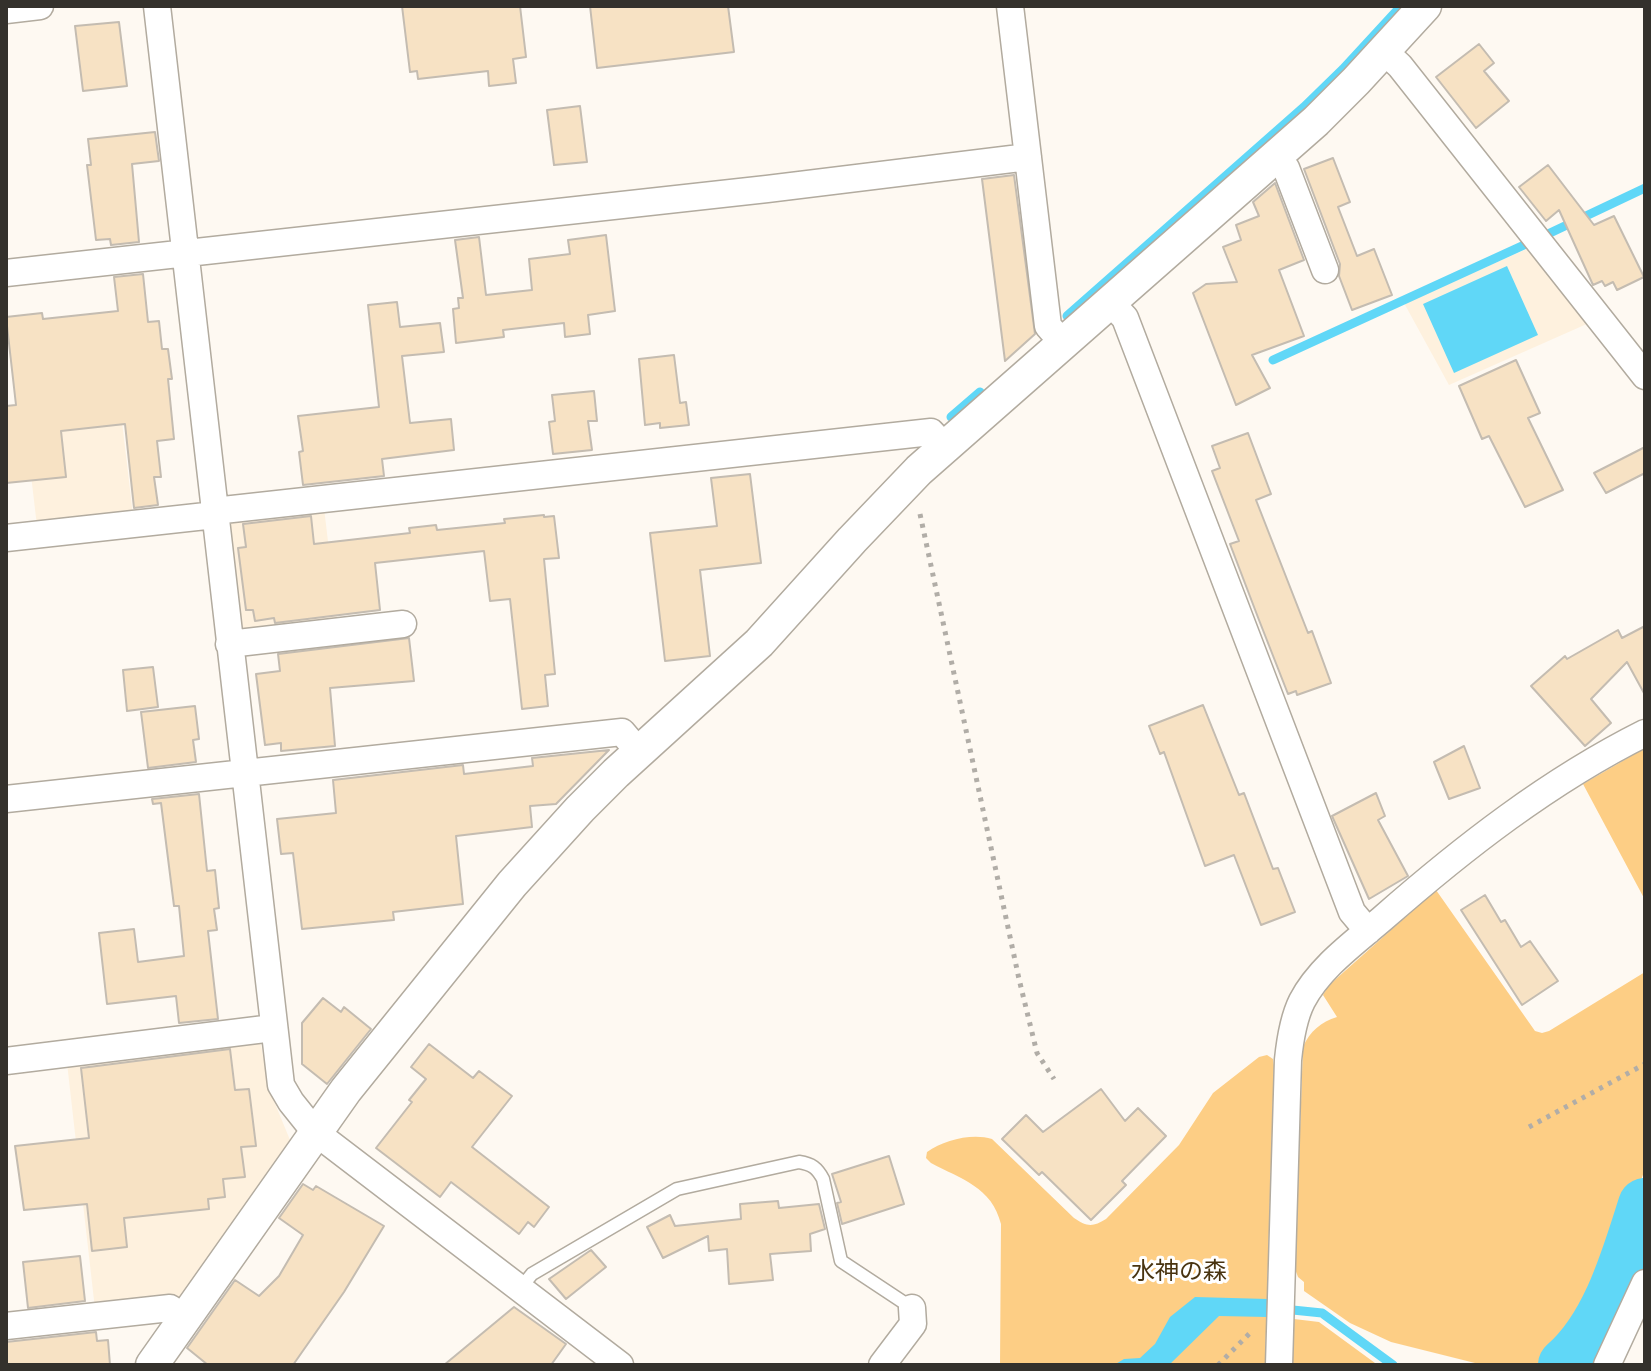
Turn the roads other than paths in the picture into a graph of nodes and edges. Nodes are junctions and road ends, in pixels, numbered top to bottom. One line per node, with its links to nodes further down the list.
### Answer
1 (40, 6): 5 (street)
2 (157, 6): 9 (street)
3 (1010, 6): 8 (street)
4 (1425, 6): 6 (street)
5 (6, 10)
6 (1384, 51): 7 (street); 14 (street)
7 (1275, 156): 10 (street); 12 (street)
8 (1028, 157): 9 (street); 13 (street)
9 (185, 252): 11 (street); 16 (street)
10 (1325, 270)
11 (6, 273)
12 (1110, 302): 13 (street); 24 (street)
13 (1063, 343): 15 (street)
14 (1641, 364)
15 (945, 447): 16 (street); 21 (street)
16 (214, 513): 17 (street); 19 (street)
17 (6, 538)
18 (403, 624): 19 (street)
19 (229, 644): 22 (street)
20 (1645, 733): 24 (street)
21 (639, 752): 22 (street); 27 (street)
22 (244, 773): 23 (street); 25 (street)
23 (6, 799)
24 (1368, 931): 38 (street)
25 (273, 1028): 26 (street); 27 (street)
26 (6, 1061)
27 (315, 1132): 29 (street); 31 (street)
28 (1645, 1283): 34 (street)
29 (519, 1290): 30 (lane); 36 (street)
30 (912, 1308): 37 (street)
31 (185, 1318): 32 (street); 35 (street)
32 (6, 1326)
33 (1645, 1343): 34 (street)
34 (1613, 1354)
35 (152, 1365)
36 (620, 1365)
37 (882, 1365)
38 (1279, 1365)

